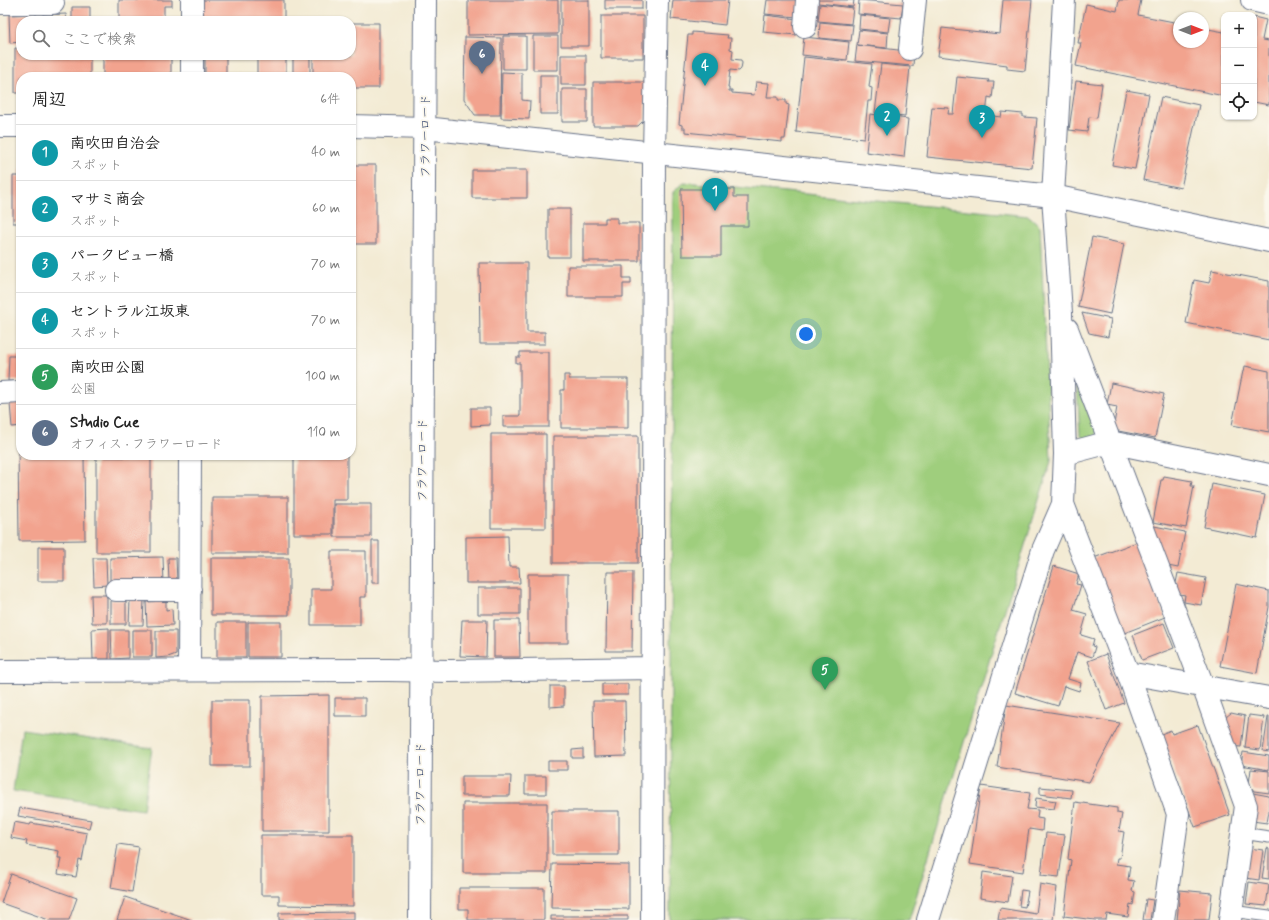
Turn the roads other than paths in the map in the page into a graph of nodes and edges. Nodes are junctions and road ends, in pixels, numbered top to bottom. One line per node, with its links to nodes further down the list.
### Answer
1 (192, 0): 9 (street)
2 (425, 0): 17 (street, フラワーロード)
3 (657, 0): 18 (street)
4 (808, 0): 10 (street)
5 (915, 0): 11 (street)
6 (1064, 0): 19 (street)
7 (0, 3): 8 (street)
8 (53, 3)
9 (192, 16)
10 (805, 27)
11 (910, 49)
12 (192, 60): 13 (street)
13 (192, 72)
14 (0, 126): 15 (street)
15 (16, 126)
16 (356, 126): 17 (street)
17 (425, 128): 18 (street); 34 (street, フラワーロード)
18 (654, 153): 19 (street); 31 (street)
19 (1053, 196): 20 (street); 21 (street)
20 (1269, 241)
21 (1060, 313): 24 (street); 25 (street)
22 (16, 392): 23 (street)
23 (0, 393)
24 (1110, 442): 25 (street); 27 (street); 36 (street)
25 (1065, 454): 28 (street)
26 (190, 460): 30 (street)
27 (1269, 475)
28 (1063, 504): 35 (street); 44 (street)
29 (116, 590): 30 (street)
30 (190, 590): 32 (street)
31 (653, 668): 34 (street); 43 (street)
32 (189, 670): 33 (street); 34 (street)
33 (0, 671)
34 (420, 671): 42 (street, フラワーロード)
35 (1128, 673): 36 (street); 45 (street)
36 (1203, 686): 37 (street); 38 (street)
37 (1269, 698)
38 (1242, 833): 39 (lane); 40 (street)
39 (1269, 837)
40 (1230, 915): 41 (lane)
41 (1269, 916)
42 (420, 920)
43 (652, 920)
44 (928, 920)
45 (1163, 920)

